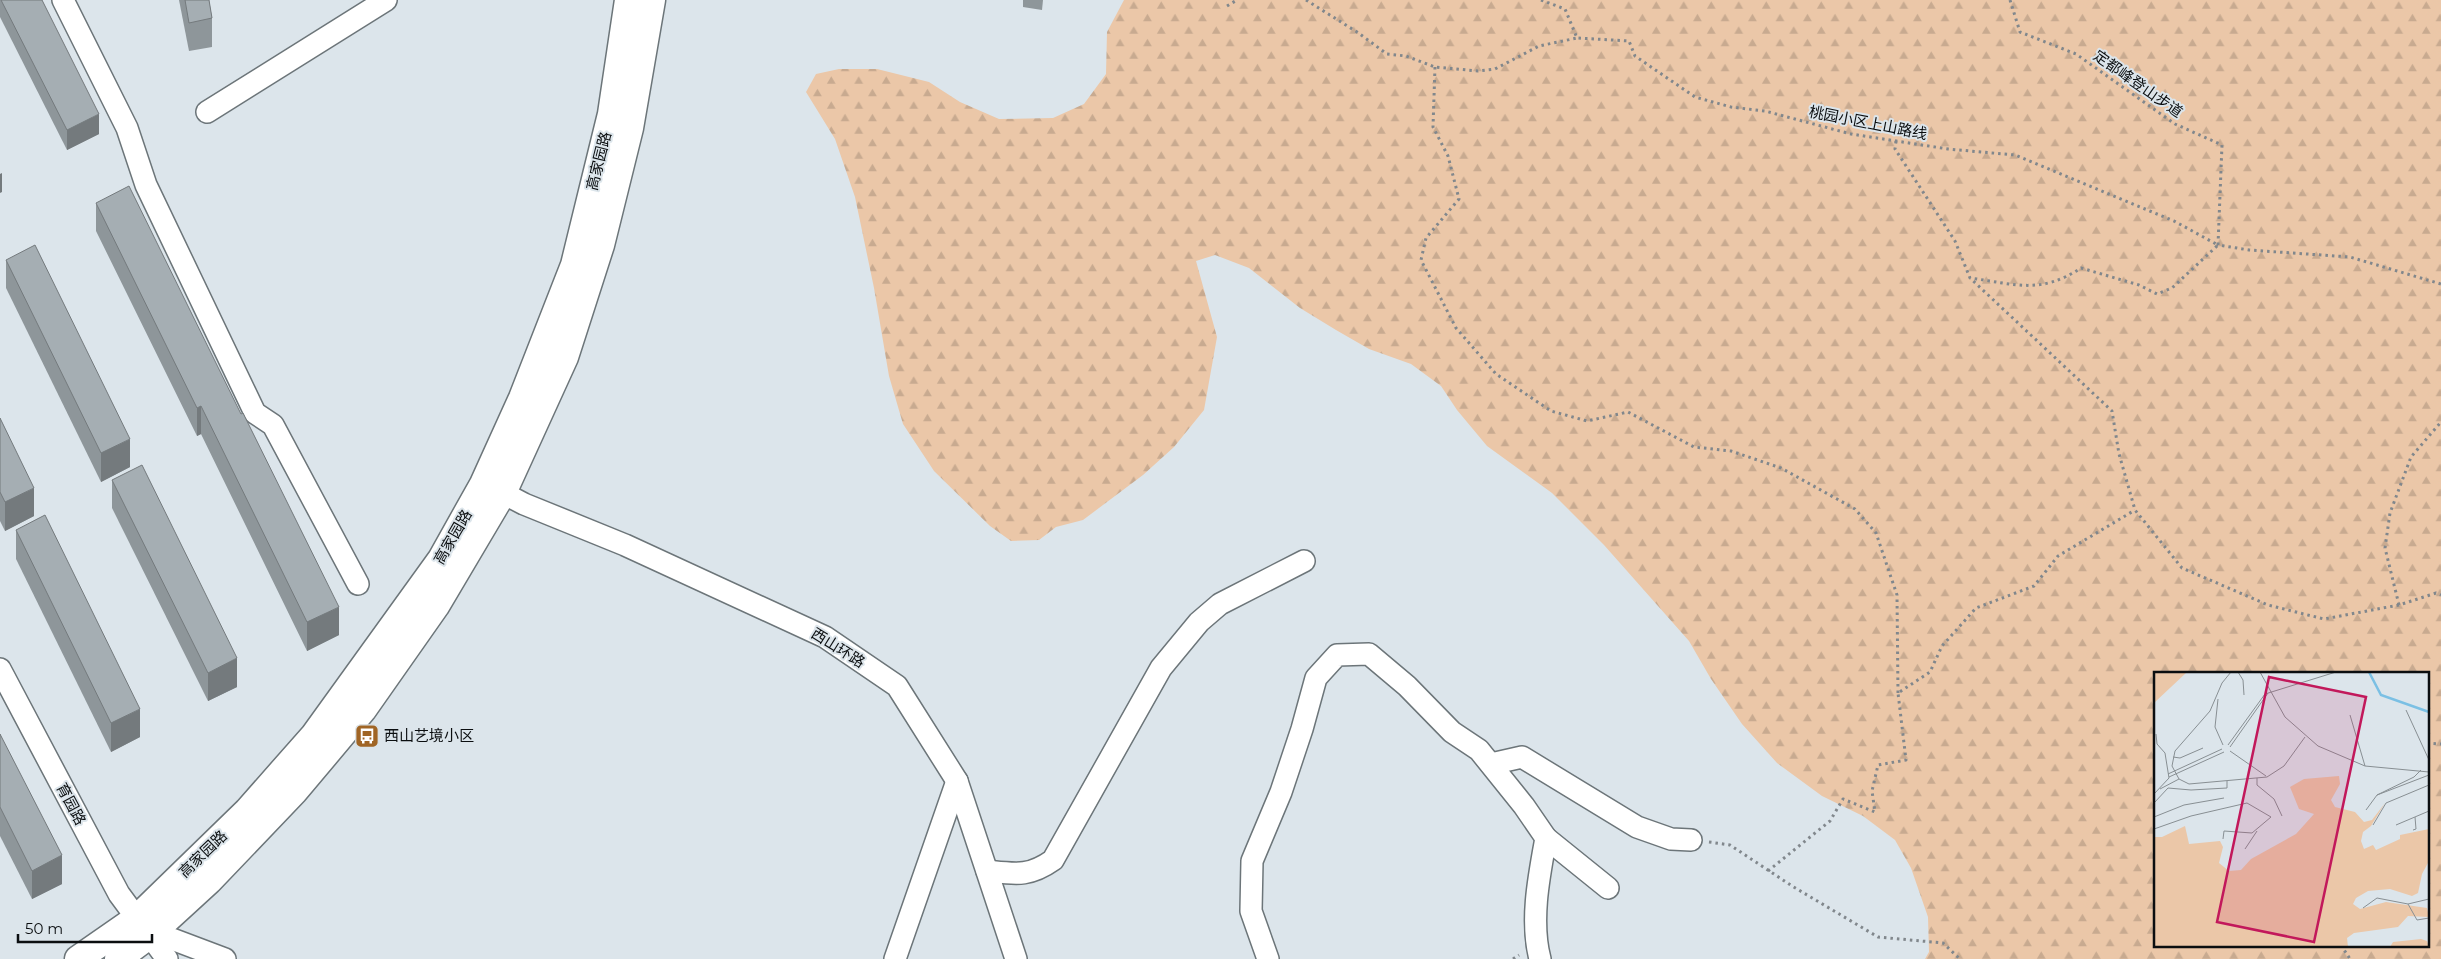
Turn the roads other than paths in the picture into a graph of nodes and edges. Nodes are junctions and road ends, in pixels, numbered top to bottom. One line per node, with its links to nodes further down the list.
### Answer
1 (63, 0): 8 (street)
2 (386, 0): 5 (street)
3 (628, 0): 16 (main road, 高家园路)
4 (652, 0): 6 (main road, 高家园路)
5 (207, 112)
6 (503, 494): 11 (street, 西山环路); 16 (main road, 高家园路)
7 (1304, 561): 14 (street)
8 (358, 584)
9 (0, 668): 16 (street, 育园路)
10 (1490, 764): 12 (street); 13 (street); 23 (street)
11 (957, 781): 14 (street, 西山环路); 21 (street)
12 (1546, 838): 15 (street); 24 (street)
13 (1691, 840)
14 (987, 872): 22 (street, 西山环路)
15 (1608, 888)
16 (143, 926): 17 (main road, 高家园路); 18 (main road, 高家园路); 19 (street, 育园路); 20 (street)
17 (78, 959)
18 (118, 959)
19 (167, 959)
20 (225, 959)
21 (896, 959)
22 (1016, 959)
23 (1268, 959)
24 (1540, 959)

